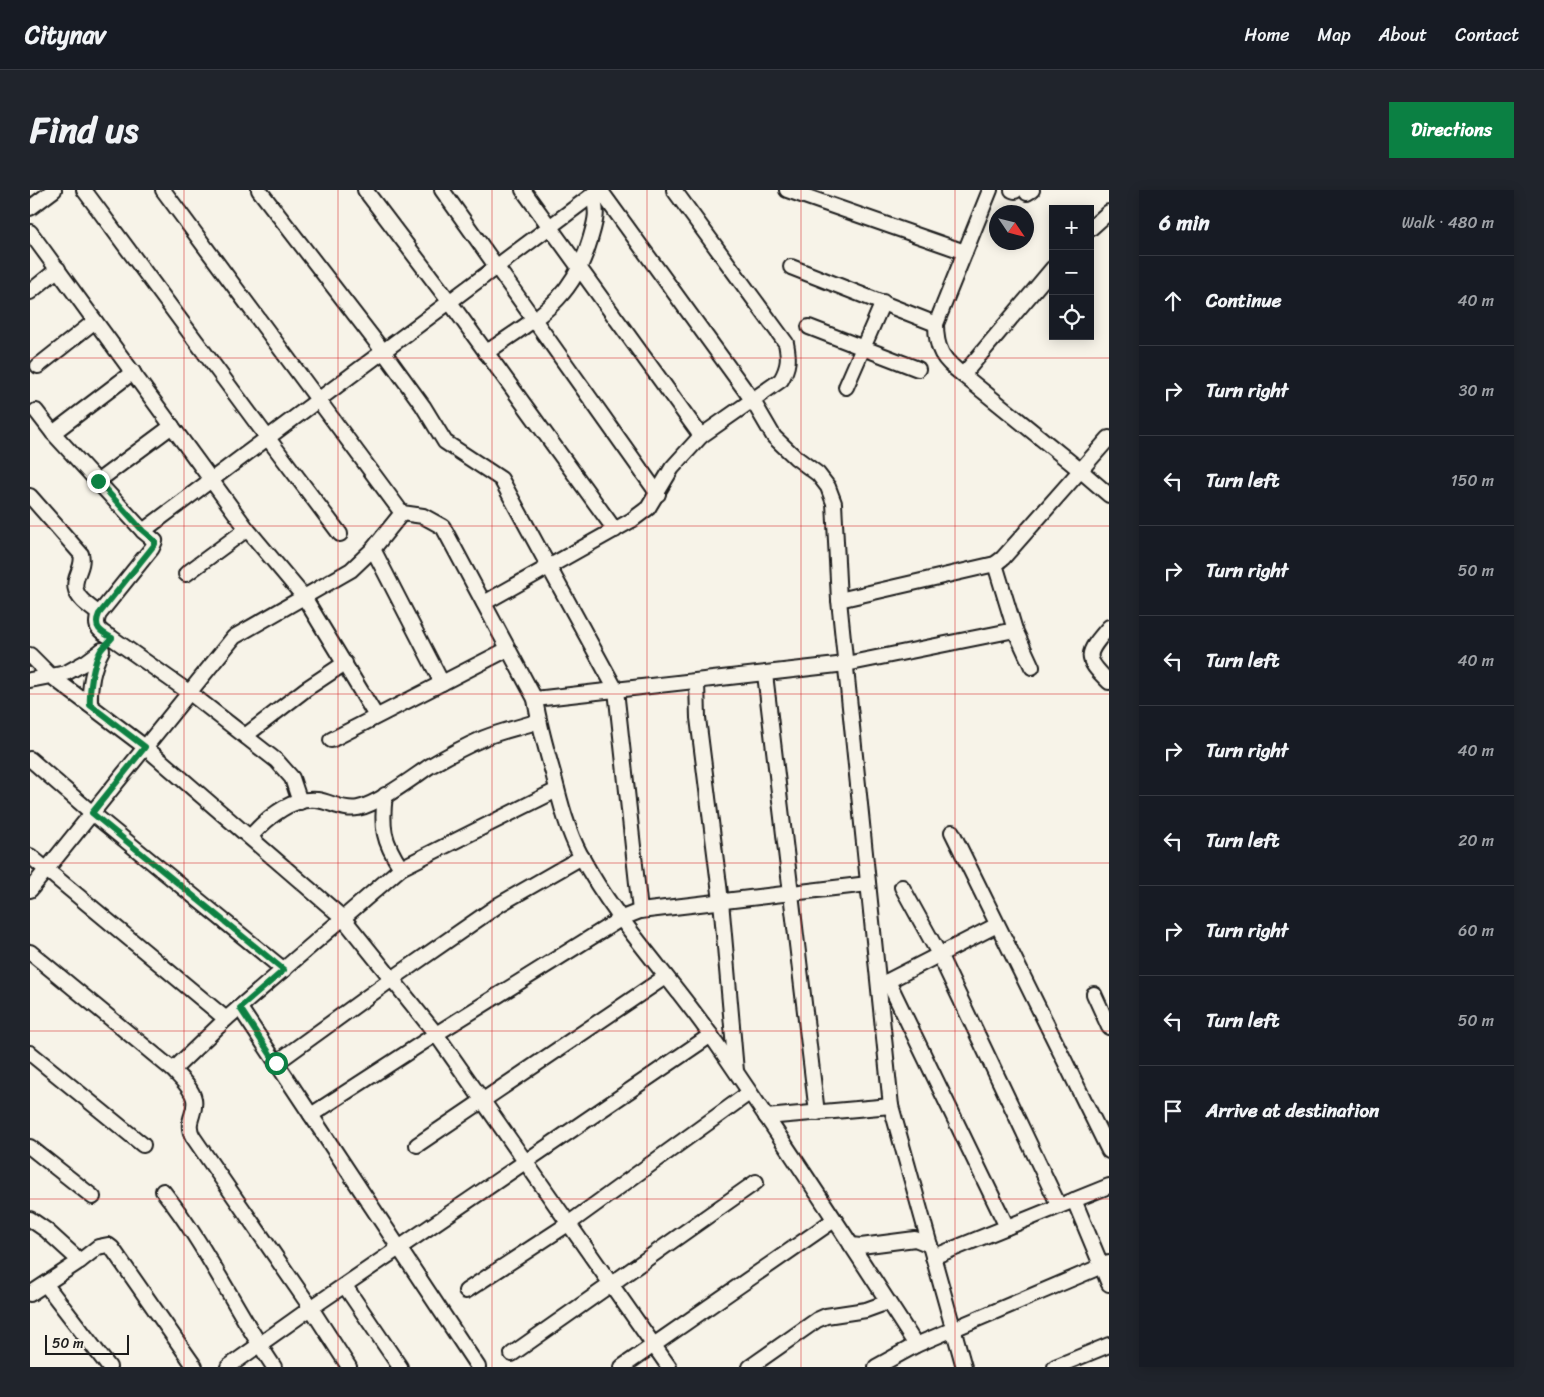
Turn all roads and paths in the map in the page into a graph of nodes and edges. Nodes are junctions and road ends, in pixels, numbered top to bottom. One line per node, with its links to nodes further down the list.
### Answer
1 (54, 190): 12 (street)
2 (84, 190): 44 (street)
3 (163, 190): 38 (street)
4 (259, 190): 31 (street)
5 (365, 190): 24 (street)
6 (442, 190): 18 (street)
7 (523, 190): 15 (street)
8 (674, 190): 39 (street)
9 (787, 190): 17 (street)
10 (990, 190): 17 (street)
11 (597, 192): 15 (street); 19 (street); 39 (street)
12 (30, 208)
13 (1109, 212): 14 (street)
14 (1094, 225)
15 (550, 227): 18 (street); 19 (street)
16 (30, 232): 21 (street)
17 (965, 252): 28 (street)
18 (497, 266): 24 (street); 26 (street)
19 (580, 267): 26 (street); 43 (street)
20 (791, 267): 25 (street)
21 (58, 270): 23 (street); 27 (street)
22 (1049, 273): 36 (street)
23 (30, 292)
24 (450, 301): 31 (street); 32 (street)
25 (883, 302): 28 (street); 30 (street)
26 (535, 319): 32 (street); 49 (street)
27 (95, 321): 33 (street); 35 (street)
28 (936, 324): 36 (street)
29 (808, 326): 30 (street)
30 (863, 348): 34 (street); 37 (street)
31 (383, 351): 38 (street); 59 (street)
32 (486, 353): 54 (street)
33 (38, 366)
34 (918, 368)
35 (133, 372): 41 (street); 42 (street)
36 (962, 375): 46 (street)
37 (846, 387)
38 (317, 400): 44 (street); 52 (street)
39 (753, 400): 43 (street); 62 (street)
40 (32, 411): 42 (street)
41 (172, 426): 47 (street); 48 (street)
42 (53, 432): 48 (street)
43 (702, 436): 49 (street)
44 (267, 437): 47 (street); 56 (street)
45 (1109, 438): 46 (street)
46 (1080, 470): 50 (street); 58 (street)
47 (211, 479): 53 (street); 55 (street)
48 (98, 481): 55 (street)
49 (658, 494): 54 (street)
50 (1109, 495)
51 (30, 496): 64 (street)
52 (402, 513): 57 (street); 63 (street)
53 (247, 529): 60 (street); 61 (street)
54 (615, 530): 59 (street)
55 (143, 531): 64 (street)
56 (340, 534)
57 (373, 549): 61 (street); 79 (street)
58 (995, 564): 62 (street); 66 (street)
59 (549, 567): 63 (street); 80 (street)
60 (186, 574)
61 (304, 597): 71 (street); 81 (street)
62 (839, 600): 72 (street)
63 (484, 603): 68 (street)
64 (99, 614): 67 (street)
65 (1109, 627): 78 (street)
66 (1015, 630): 72 (street); 73 (street)
67 (112, 638): 69 (street); 81 (street)
68 (508, 649): 79 (street); 82 (street)
69 (101, 651): 75 (street); 83 (street)
70 (30, 655): 75 (street)
71 (344, 664): 84 (street); 86 (street)
72 (846, 664): 74 (street); 100 (street)
73 (1032, 667)
74 (765, 674): 77 (street); 103 (street)
75 (51, 676): 76 (street); 83 (street)
76 (30, 680)
77 (697, 682): 80 (street); 104 (street)
78 (1109, 682)
79 (442, 683): 84 (street)
80 (616, 690): 82 (street); 105 (street)
81 (190, 693): 86 (street); 88 (street)
82 (534, 699): 85 (street)
83 (90, 705): 88 (street)
84 (376, 716): 87 (street)
85 (538, 721): 90 (street); 91 (street)
86 (245, 736): 92 (street)
87 (331, 740)
88 (145, 747): 93 (street); 95 (street)
89 (30, 760): 93 (street)
90 (557, 790): 97 (street); 98 (street)
91 (386, 795): 92 (street); 98 (street)
92 (300, 802): 95 (street)
93 (92, 813): 99 (street); 111 (street)
94 (952, 832): 108 (street)
95 (250, 837): 106 (street)
96 (30, 856): 99 (street)
97 (582, 857): 107 (street); 113 (street)
98 (401, 868): 106 (street)
99 (46, 870): 102 (street); 117 (street)
100 (868, 884): 103 (street); 114 (street)
101 (902, 887): 110 (street)
102 (30, 890)
103 (792, 894): 104 (street); 128 (street)
104 (721, 901): 105 (street); 124 (street)
105 (640, 911): 107 (street)
106 (343, 918): 111 (street); 113 (street)
107 (622, 918): 112 (street); 119 (street)
108 (997, 925): 110 (street); 134 (street)
109 (30, 952): 123 (street)
110 (939, 954): 114 (street); 141 (street)
111 (284, 970): 116 (street)
112 (665, 976): 120 (street); 126 (street)
113 (392, 979): 119 (street); 122 (street)
114 (884, 983): 127 (street); 145 (street)
115 (1094, 994): 118 (street)
116 (240, 1008): 117 (street); 122 (street)
117 (226, 1019): 123 (street)
118 (1109, 1027)
119 (436, 1034): 126 (street); 129 (street)
120 (711, 1035): 124 (street); 135 (street)
121 (30, 1053): 131 (street)
122 (276, 1063): 129 (street)
123 (173, 1070): 158 (street)
124 (736, 1073): 125 (street)
125 (749, 1093): 130 (street); 144 (street)
126 (482, 1100): 132 (street); 135 (street)
127 (891, 1106): 128 (street); 148 (street)
128 (817, 1113): 130 (street)
129 (311, 1115): 147 (street)
130 (766, 1117): 143 (street)
131 (143, 1145)
132 (417, 1145)
133 (30, 1147): 139 (street)
134 (1109, 1151)
135 (525, 1161): 144 (street); 147 (street)
136 (756, 1182): 151 (street)
137 (1109, 1186): 140 (street)
138 (163, 1190): 162 (street)
139 (93, 1197)
140 (1074, 1200): 141 (street); 150 (street)
141 (1059, 1206): 145 (street)
142 (30, 1219): 149 (street)
143 (834, 1220): 146 (street); 163 (street)
144 (568, 1224): 151 (street); 155 (street)
145 (1007, 1228): 148 (street)
146 (851, 1245): 148 (street); 157 (street)
147 (399, 1248): 154 (street); 171 (street)
148 (932, 1251): 159 (street)
149 (80, 1261): 153 (street); 166 (street)
150 (1105, 1265): 152 (street); 159 (street)
151 (610, 1284): 163 (street); 164 (street)
152 (1109, 1284)
153 (46, 1285): 156 (street); 165 (street)
154 (345, 1286): 158 (street); 170 (street)
155 (466, 1291)
156 (30, 1293)
157 (888, 1302): 160 (street); 174 (street)
158 (311, 1308): 162 (street); 169 (street)
159 (953, 1328): 160 (street); 176 (street)
160 (916, 1344): 175 (street)
161 (1109, 1345): 177 (street)
162 (260, 1346): 167 (street); 168 (street)
163 (654, 1346): 172 (street); 173 (street)
164 (512, 1354)
165 (109, 1367)
166 (195, 1367)
167 (228, 1367)
168 (274, 1367)
169 (350, 1367)
170 (400, 1367)
171 (478, 1367)
172 (622, 1367)
173 (669, 1367)
174 (750, 1367)
175 (876, 1367)
176 (964, 1367)
177 (1055, 1367)

